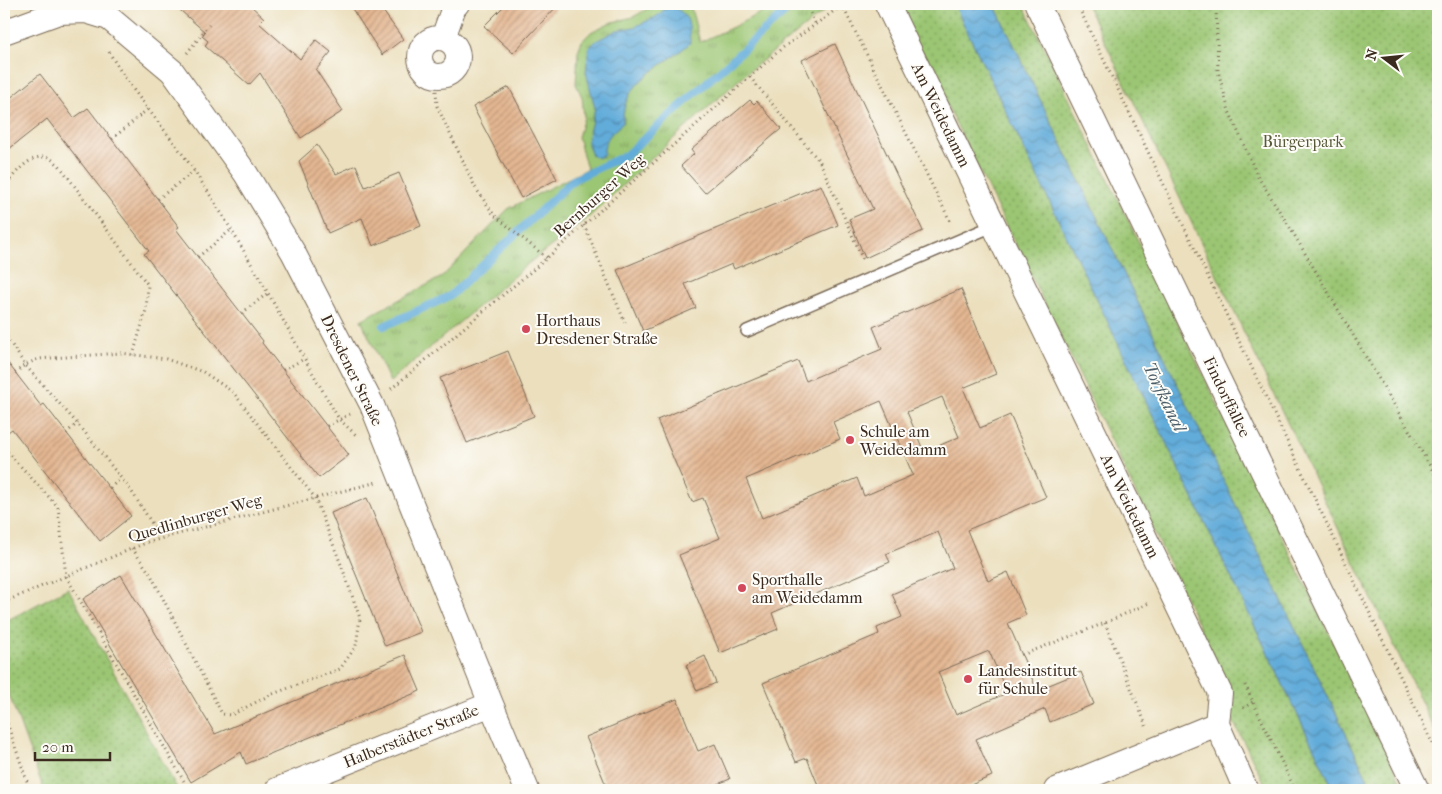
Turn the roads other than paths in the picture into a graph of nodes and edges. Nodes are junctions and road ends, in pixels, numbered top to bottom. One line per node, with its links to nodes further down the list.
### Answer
1 (457, 4): 6 (street)
2 (887, 4): 7 (street, Am Weidedamm)
3 (1037, 4): 15 (street, Findorffallee)
4 (88, 7): 5 (street, Dresdener Straße); 9 (street, Dresdener Straße)
5 (4, 32)
6 (436, 76)
7 (995, 225): 8 (lane); 10 (street, Am Weidedamm)
8 (747, 331)
9 (491, 704): 11 (street, Halberstädter Straße); 12 (street, Dresdener Straße)
10 (1216, 724): 13 (street); 14 (street)
11 (276, 790)
12 (527, 790)
13 (1056, 790)
14 (1246, 790)
15 (1417, 790)

